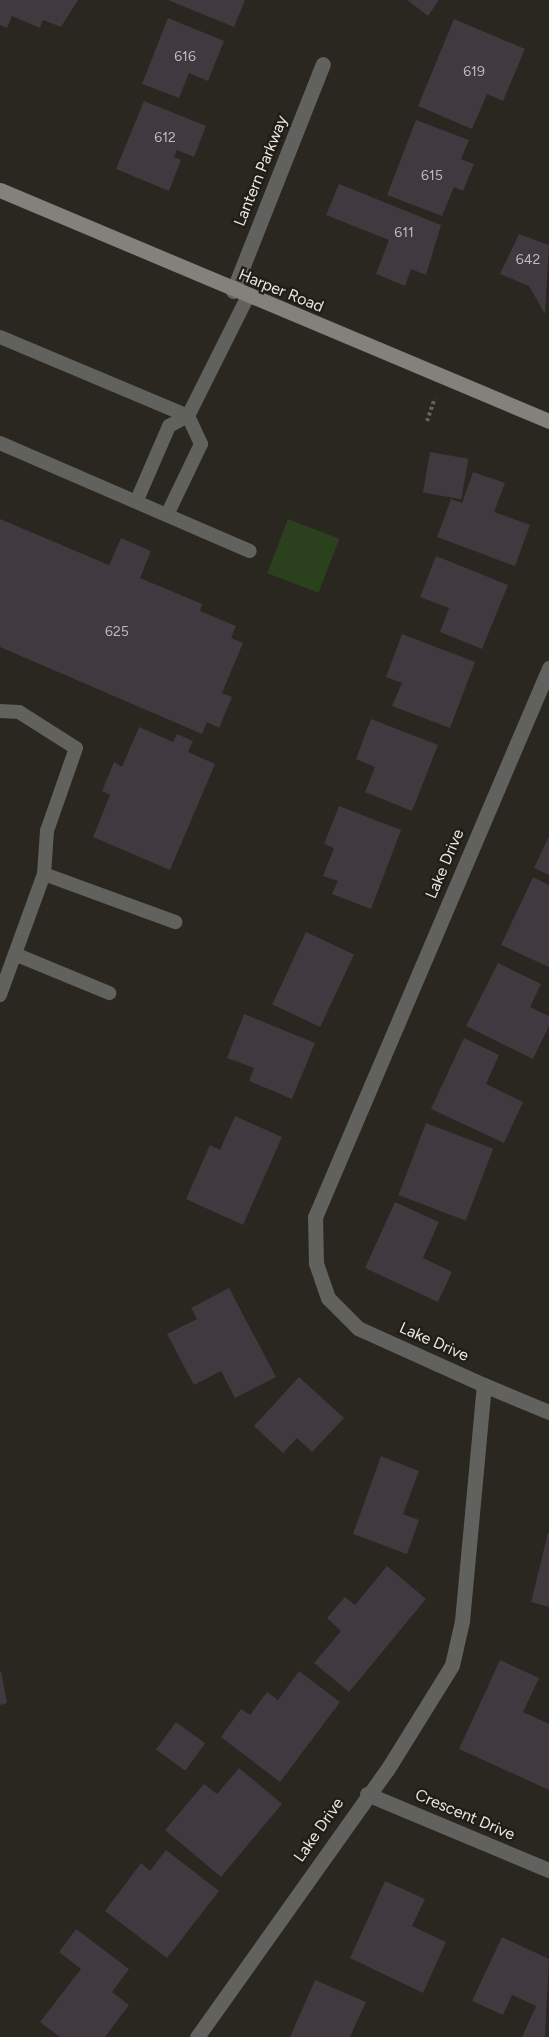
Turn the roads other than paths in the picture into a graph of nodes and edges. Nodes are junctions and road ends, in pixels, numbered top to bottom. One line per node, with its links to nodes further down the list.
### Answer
1 (323, 64): 3 (street, Lantern Parkway)
2 (0, 190): 3 (main road, Harper Road)
3 (233, 291): 4 (main road, Harper Road)
4 (248, 296): 6 (lane); 7 (main road, Harper Road)
5 (0, 337): 6 (lane)
6 (189, 416): 9 (lane); 10 (lane)
7 (549, 421)
8 (0, 443): 9 (lane)
9 (137, 500): 10 (lane)
10 (168, 513): 11 (lane)
11 (250, 551)
12 (549, 668): 19 (street, Lake Drive)
13 (0, 711): 14 (lane)
14 (44, 874): 15 (lane); 16 (lane)
15 (175, 922)
16 (17, 955): 17 (lane); 18 (lane)
17 (109, 993)
18 (0, 995)
19 (484, 1385): 20 (street); 21 (street, Lake Drive)
20 (549, 1412)
21 (367, 1794): 22 (street, Crescent Drive); 23 (street, Lake Drive)
22 (549, 1870)
23 (197, 2037)

